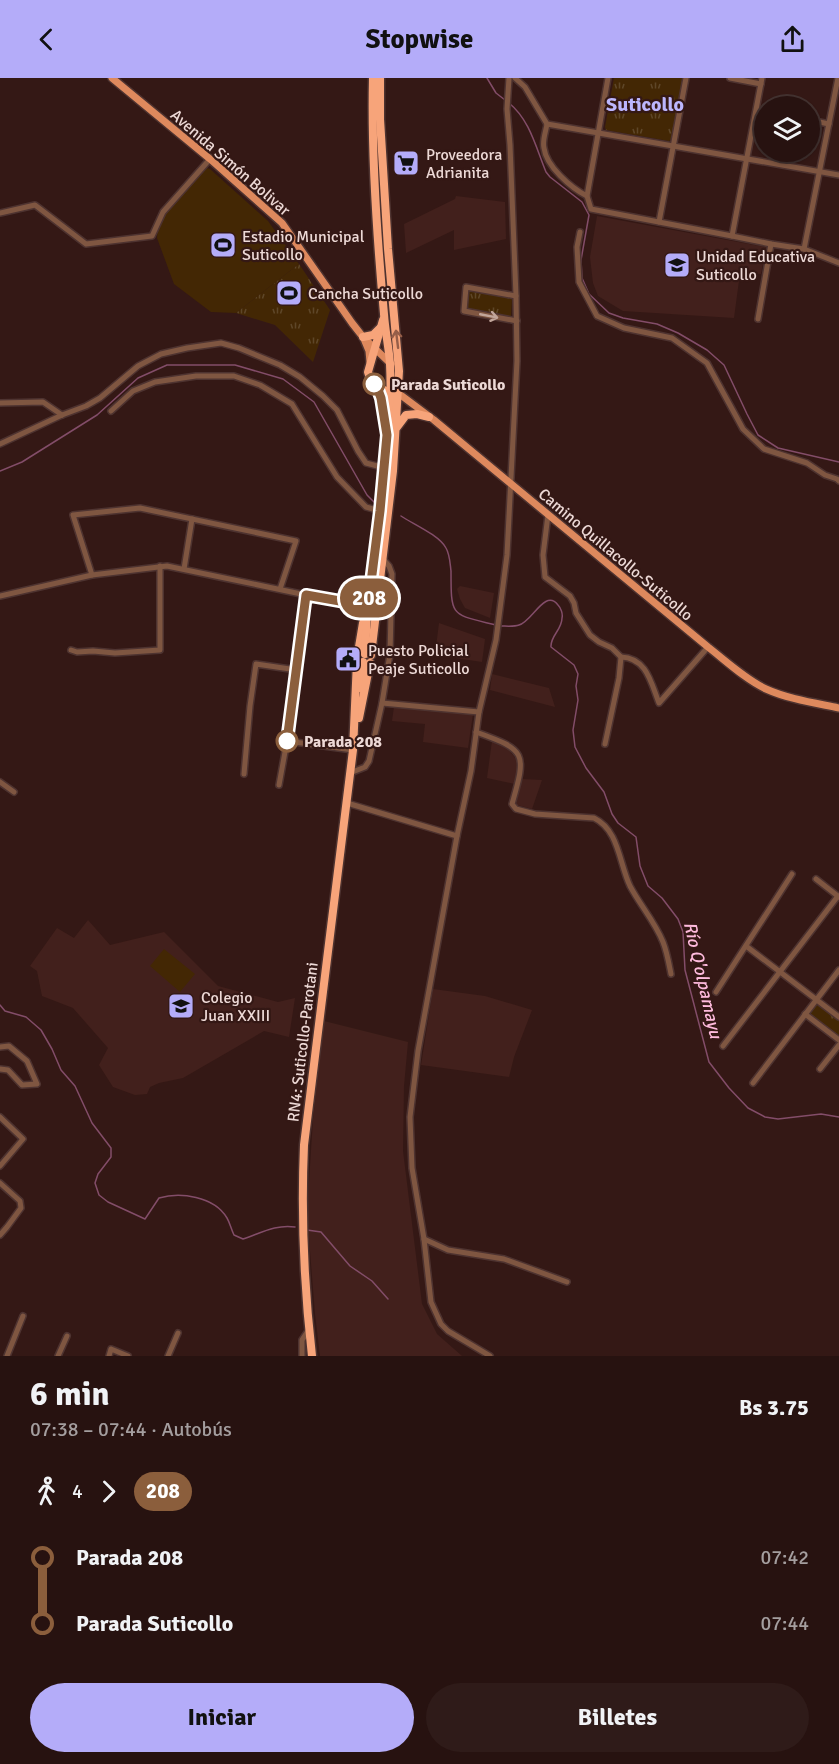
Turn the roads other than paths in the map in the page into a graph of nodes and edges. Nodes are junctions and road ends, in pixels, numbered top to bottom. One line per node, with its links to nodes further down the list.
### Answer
1 (112, 78): 18 (main road, Avenida Simón Bolivar)
2 (373, 78): 31 (highway)
3 (380, 78): 39 (highway, one-way to 3)
4 (509, 78): 30 (street)
5 (515, 78): 14 (street)
6 (608, 78): 16 (street)
7 (686, 78): 17 (street)
8 (730, 78): 10 (street)
9 (838, 78): 15 (street)
10 (762, 81): 11 (street)
11 (759, 96)
12 (754, 120): 19 (street)
13 (820, 122): 15 (street)
14 (546, 124): 16 (street); 22 (street)
15 (829, 124): 20 (street)
16 (598, 132): 17 (street); 22 (street)
17 (673, 146): 19 (street); 24 (street)
18 (210, 159): 23 (street); 35 (main road, Avenida Simón Bolivar)
19 (746, 159): 20 (street); 26 (street)
20 (820, 172): 21 (street); 28 (street)
21 (839, 175)
22 (587, 196): 24 (street)
23 (0, 213)
24 (659, 222): 26 (street)
25 (580, 232): 50 (street)
26 (732, 236): 27 (street)
27 (771, 244): 28 (street); 32 (street)
28 (804, 249): 29 (street)
29 (839, 263)
30 (516, 296): 33 (street); 33 (street, one-way to 33)
31 (384, 316): 34 (highway); 38 (highway)
32 (758, 319)
33 (517, 321): 51 (street)
34 (381, 326): 35 (highway); 36 (highway)
35 (363, 337): 36 (main road, Avenida Simón Bolivar); 37 (main road, Avenida Simón Bolivar)
36 (375, 349): 37 (highway); 38 (main road, Avenida Simón Bolivar)
37 (370, 362): 40 (highway)
38 (390, 363): 39 (main road, Avenida Simón Bolivar); 41 (highway)
39 (399, 371): 41 (highway)
40 (377, 387): 41 (highway); 47 (highway)
41 (394, 393): 45 (main road, Camino Quillacollo-Suticollo); 46 (highway); 47 (highway)
42 (0, 403): 44 (street)
43 (111, 411): 52 (street)
44 (62, 414): 48 (street); 49 (street)
45 (429, 417): 46 (highway); 51 (main road, Camino Quillacollo-Suticollo)
46 (396, 428): 55 (highway)
47 (387, 435): 49 (highway)
48 (0, 444)
49 (384, 468): 52 (highway)
50 (839, 481)
51 (510, 484): 53 (main road, Camino Quillacollo-Suticollo); 70 (street)
52 (380, 511): 62 (highway)
53 (548, 515): 63 (main road, Camino Quillacollo-Suticollo); 65 (street)
54 (192, 519): 57 (street); 58 (street); 59 (street)
55 (382, 558): 66 (highway); 68 (street)
56 (160, 566): 57 (street); 58 (street); 64 (street)
57 (184, 569): 59 (street)
58 (92, 575): 61 (street)
59 (280, 589): 60 (street)
60 (306, 595): 62 (street); 67 (street)
61 (0, 596)
62 (368, 606): 66 (highway)
63 (708, 647): 65 (street); 69 (main road, Camino Quillacollo-Suticollo)
64 (71, 650)
65 (621, 657): 74 (street)
66 (364, 658): 72 (highway, RN4: Suticollo-Parotani); 72 (highway, RN4: Suticollo-Parotani)
67 (297, 670): 73 (street); 77 (street)
68 (382, 703): 70 (street); 76 (street)
69 (839, 708)
70 (479, 712): 71 (street)
71 (476, 732): 82 (street); 89 (street)
72 (355, 733): 75 (highway, RN4: Suticollo-Parotani)
73 (287, 741): 75 (street); 79 (street)
74 (605, 744)
75 (353, 750): 76 (highway, RN4: Suticollo-Parotani)
76 (350, 773): 81 (highway, RN4: Suticollo-Parotani)
77 (244, 774)
78 (0, 782): 80 (street)
79 (279, 785)
80 (14, 792)
81 (347, 803): 82 (street); 108 (highway, RN4: Suticollo-Parotani)
82 (457, 836): 105 (street)
83 (792, 874): 86 (street)
84 (816, 879): 85 (street)
85 (838, 896): 88 (street)
86 (746, 946): 88 (street); 90 (street)
87 (839, 970): 91 (street)
88 (779, 971): 91 (street); 96 (street)
89 (671, 974)
90 (716, 992)
91 (816, 1000): 92 (street); 93 (street)
92 (804, 1014): 94 (street); 100 (street)
93 (839, 1017)
94 (839, 1040)
95 (839, 1045): 99 (street)
96 (723, 1046)
97 (0, 1047): 98 (street)
98 (0, 1068)
99 (820, 1069)
100 (753, 1083)
101 (0, 1117): 102 (street)
102 (0, 1166)
103 (0, 1183): 104 (street)
104 (0, 1235)
105 (424, 1239): 106 (street); 118 (street)
106 (567, 1282)
107 (23, 1316): 111 (street)
108 (309, 1330): 116 (street); 117 (highway, RN4: Suticollo-Parotani)
109 (178, 1333): 115 (street)
110 (68, 1336): 112 (street)
111 (7, 1356)
112 (58, 1356)
113 (109, 1356): 114 (street)
114 (128, 1356)
115 (168, 1356)
116 (302, 1356)
117 (312, 1356)
118 (490, 1356)

